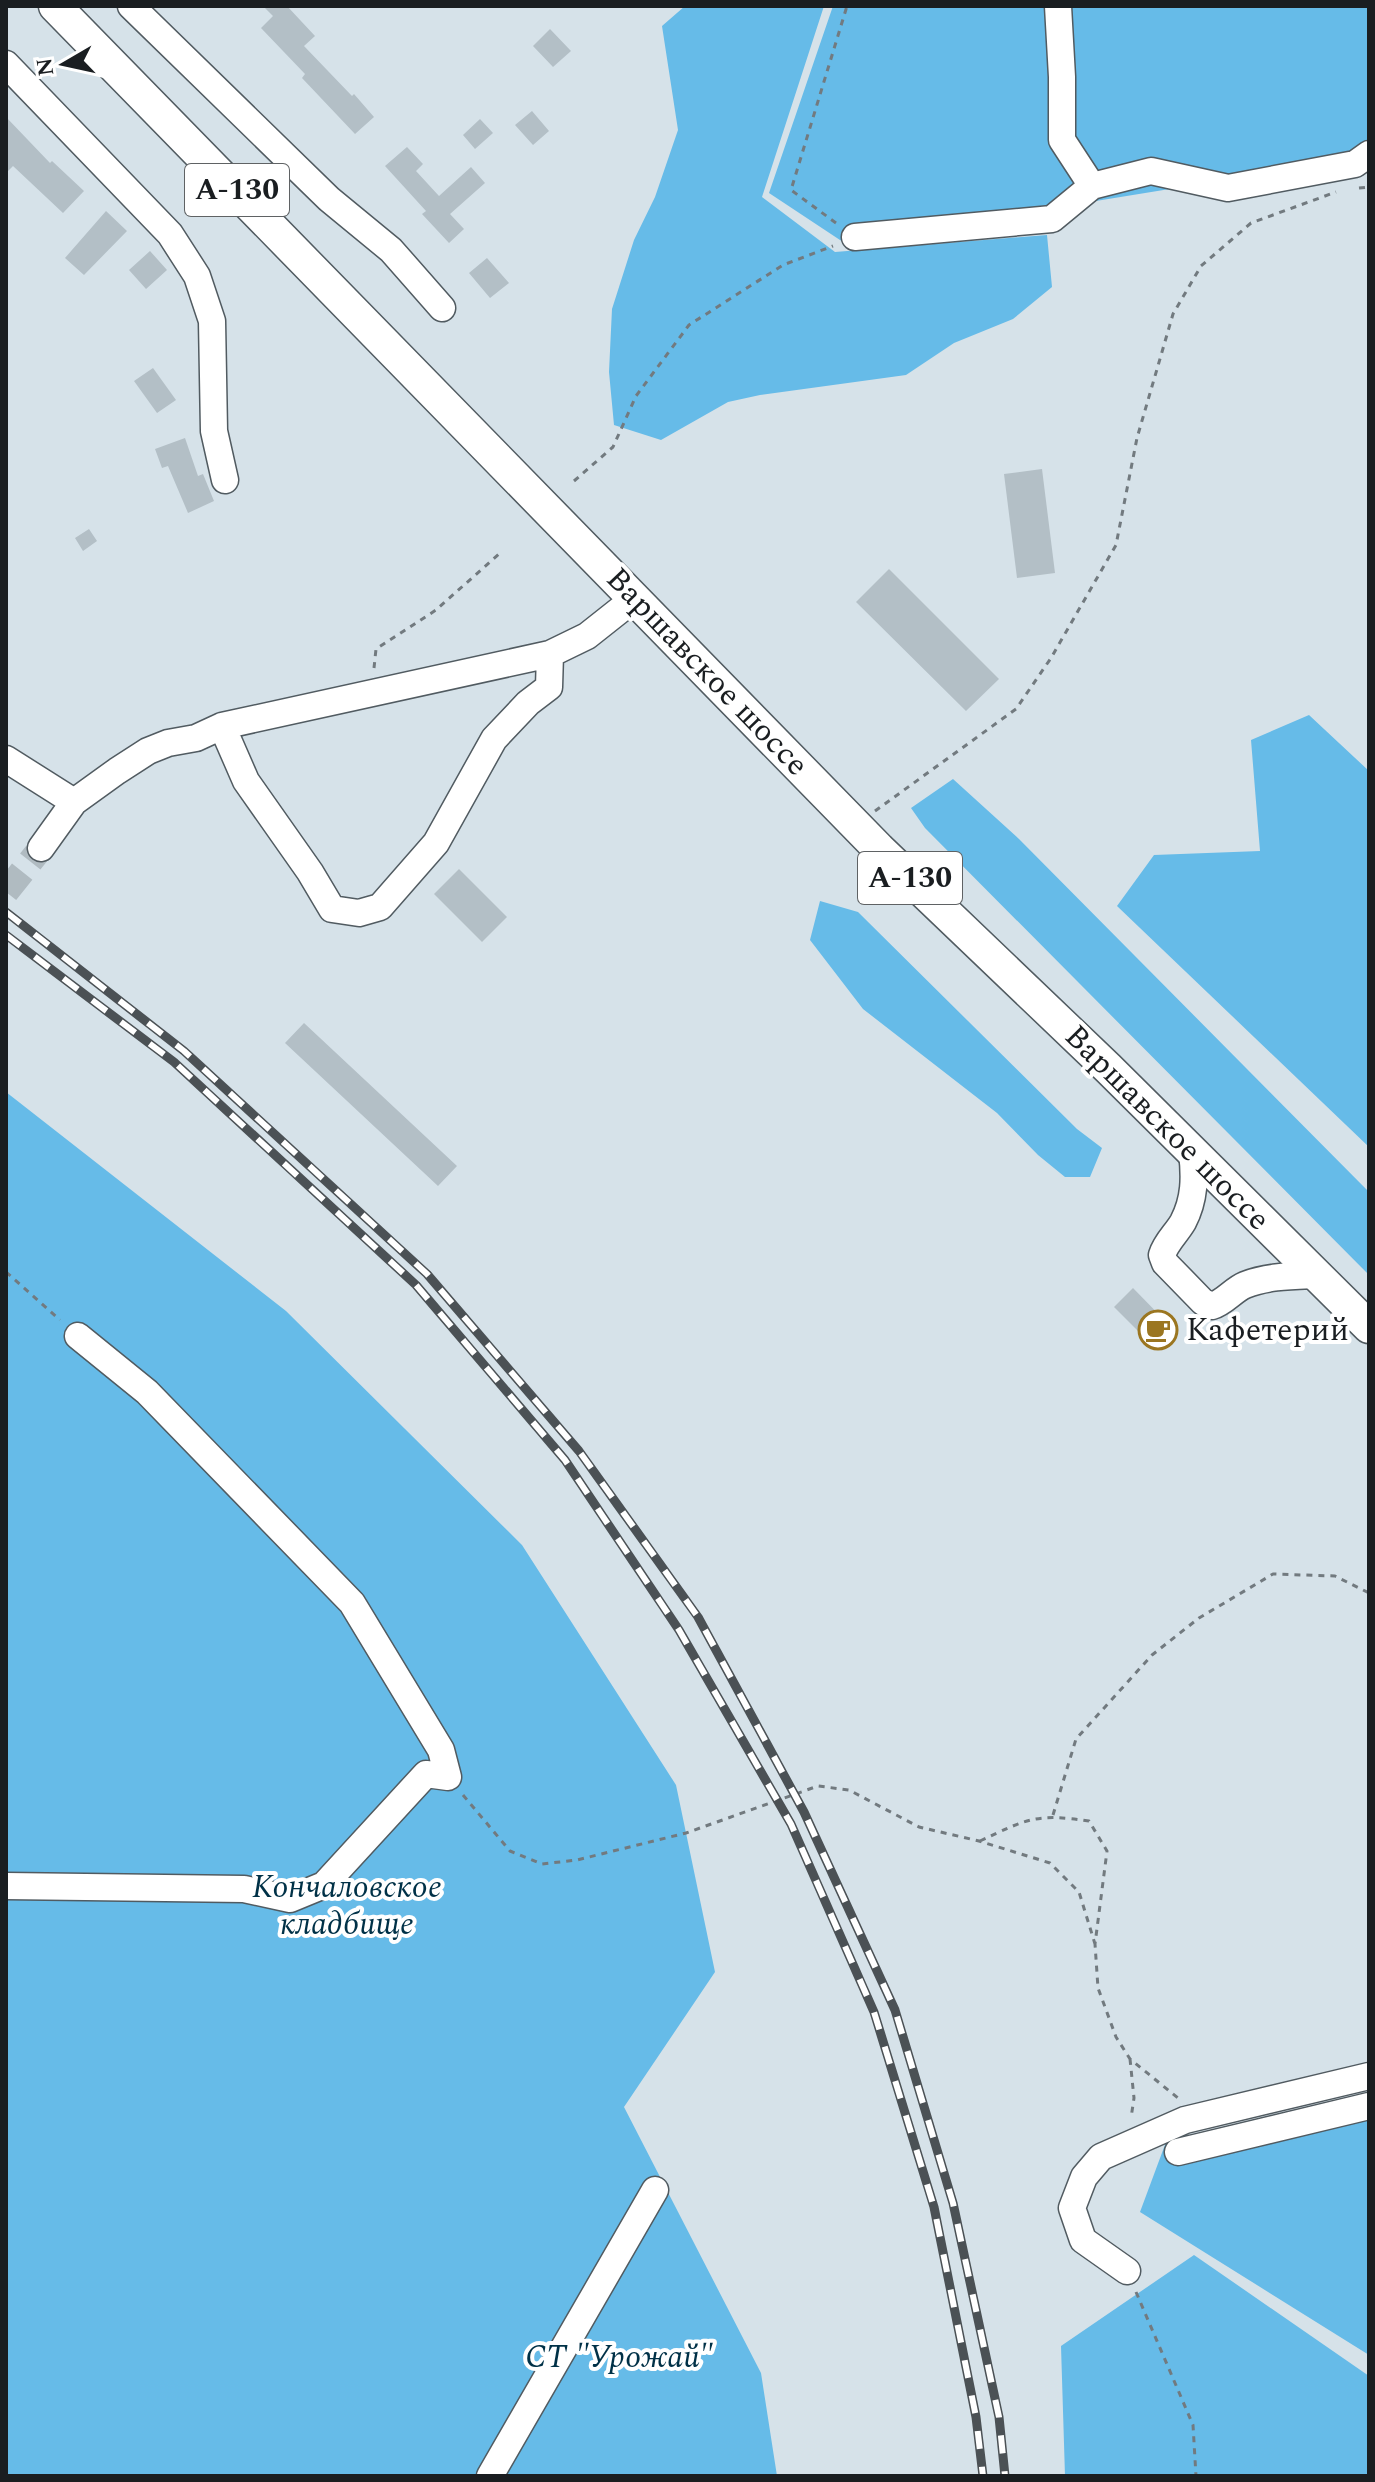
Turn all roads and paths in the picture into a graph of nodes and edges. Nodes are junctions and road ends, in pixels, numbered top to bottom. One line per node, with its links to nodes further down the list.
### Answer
1 (55, 6): 16 (main road, Варшавское шоссе / А-130)
2 (131, 6): 12 (street)
3 (847, 6): 11 (path)
4 (1058, 6): 7 (street)
5 (6, 64): 13 (street)
6 (1369, 154): 7 (street)
7 (1092, 186): 11 (street)
8 (1369, 187): 9 (path)
9 (1356, 189)
10 (1343, 190): 22 (path)
11 (855, 237): 14 (path)
12 (442, 308)
13 (225, 480)
14 (574, 481)
15 (500, 553): 18 (path)
16 (635, 598): 17 (street); 22 (main road, Варшавское шоссе / А-130)
17 (550, 654): 18 (street); 19 (street)
18 (372, 692): 19 (street)
19 (222, 726): 21 (street)
20 (6, 759): 21 (street)
21 (74, 802): 23 (street)
22 (856, 825): 24 (main road, Варшавское шоссе / А-130)
23 (41, 848)
24 (1192, 1152): 26 (main road, Варшавское шоссе / А-130); 26 (street)
25 (6, 1272): 28 (path)
26 (1317, 1275): 27 (main road, Варшавское шоссе / А-130)
27 (1369, 1327)
28 (78, 1336): 30 (street)
29 (1369, 1593): 31 (path)
30 (448, 1777): 32 (path); 33 (street)
31 (1053, 1815): 32 (path); 34 (path)
32 (979, 1841): 34 (path)
33 (6, 1886)
34 (1095, 1944): 35 (path)
35 (1130, 2059): 38 (path); 39 (path)
36 (1369, 2076): 38 (street)
37 (1369, 2106): 40 (street)
38 (1204, 2116): 42 (street)
39 (1131, 2122)
40 (1178, 2152)
41 (655, 2190): 43 (street)
42 (1127, 2271): 44 (path)
43 (490, 2476)
44 (1196, 2476)

